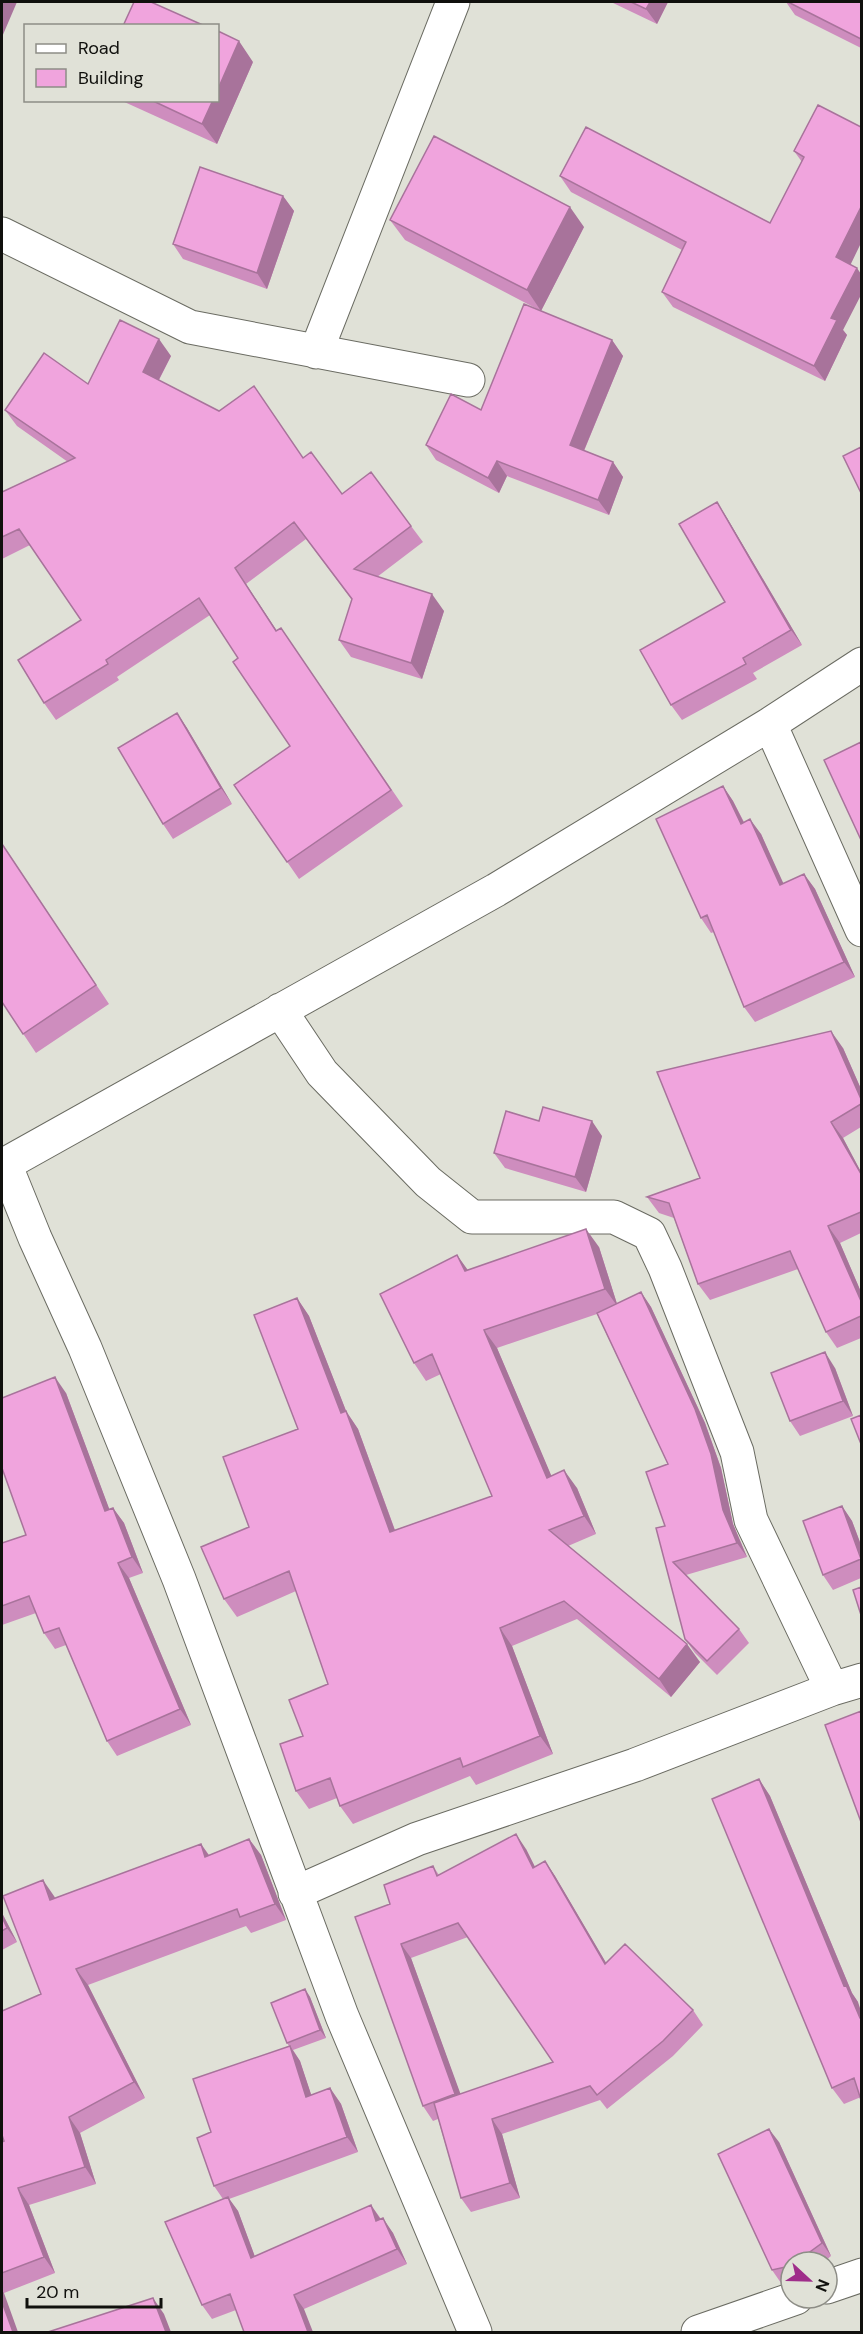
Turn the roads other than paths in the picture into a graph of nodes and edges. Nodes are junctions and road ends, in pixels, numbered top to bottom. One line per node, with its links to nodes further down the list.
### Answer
1 (453, 2): 3 (street)
2 (2, 234): 3 (street)
3 (316, 352): 4 (street)
4 (468, 380)
5 (861, 664): 6 (street)
6 (770, 724): 7 (street); 8 (street)
7 (861, 930)
8 (280, 1010): 9 (street); 10 (street)
9 (3, 1165): 11 (street)
10 (847, 1685): 11 (street)
11 (295, 1893): 16 (street)
12 (861, 2275): 13 (street)
13 (839, 2283)
14 (779, 2308): 15 (street)
15 (753, 2323): 17 (street)
16 (475, 2332)
17 (698, 2332)

